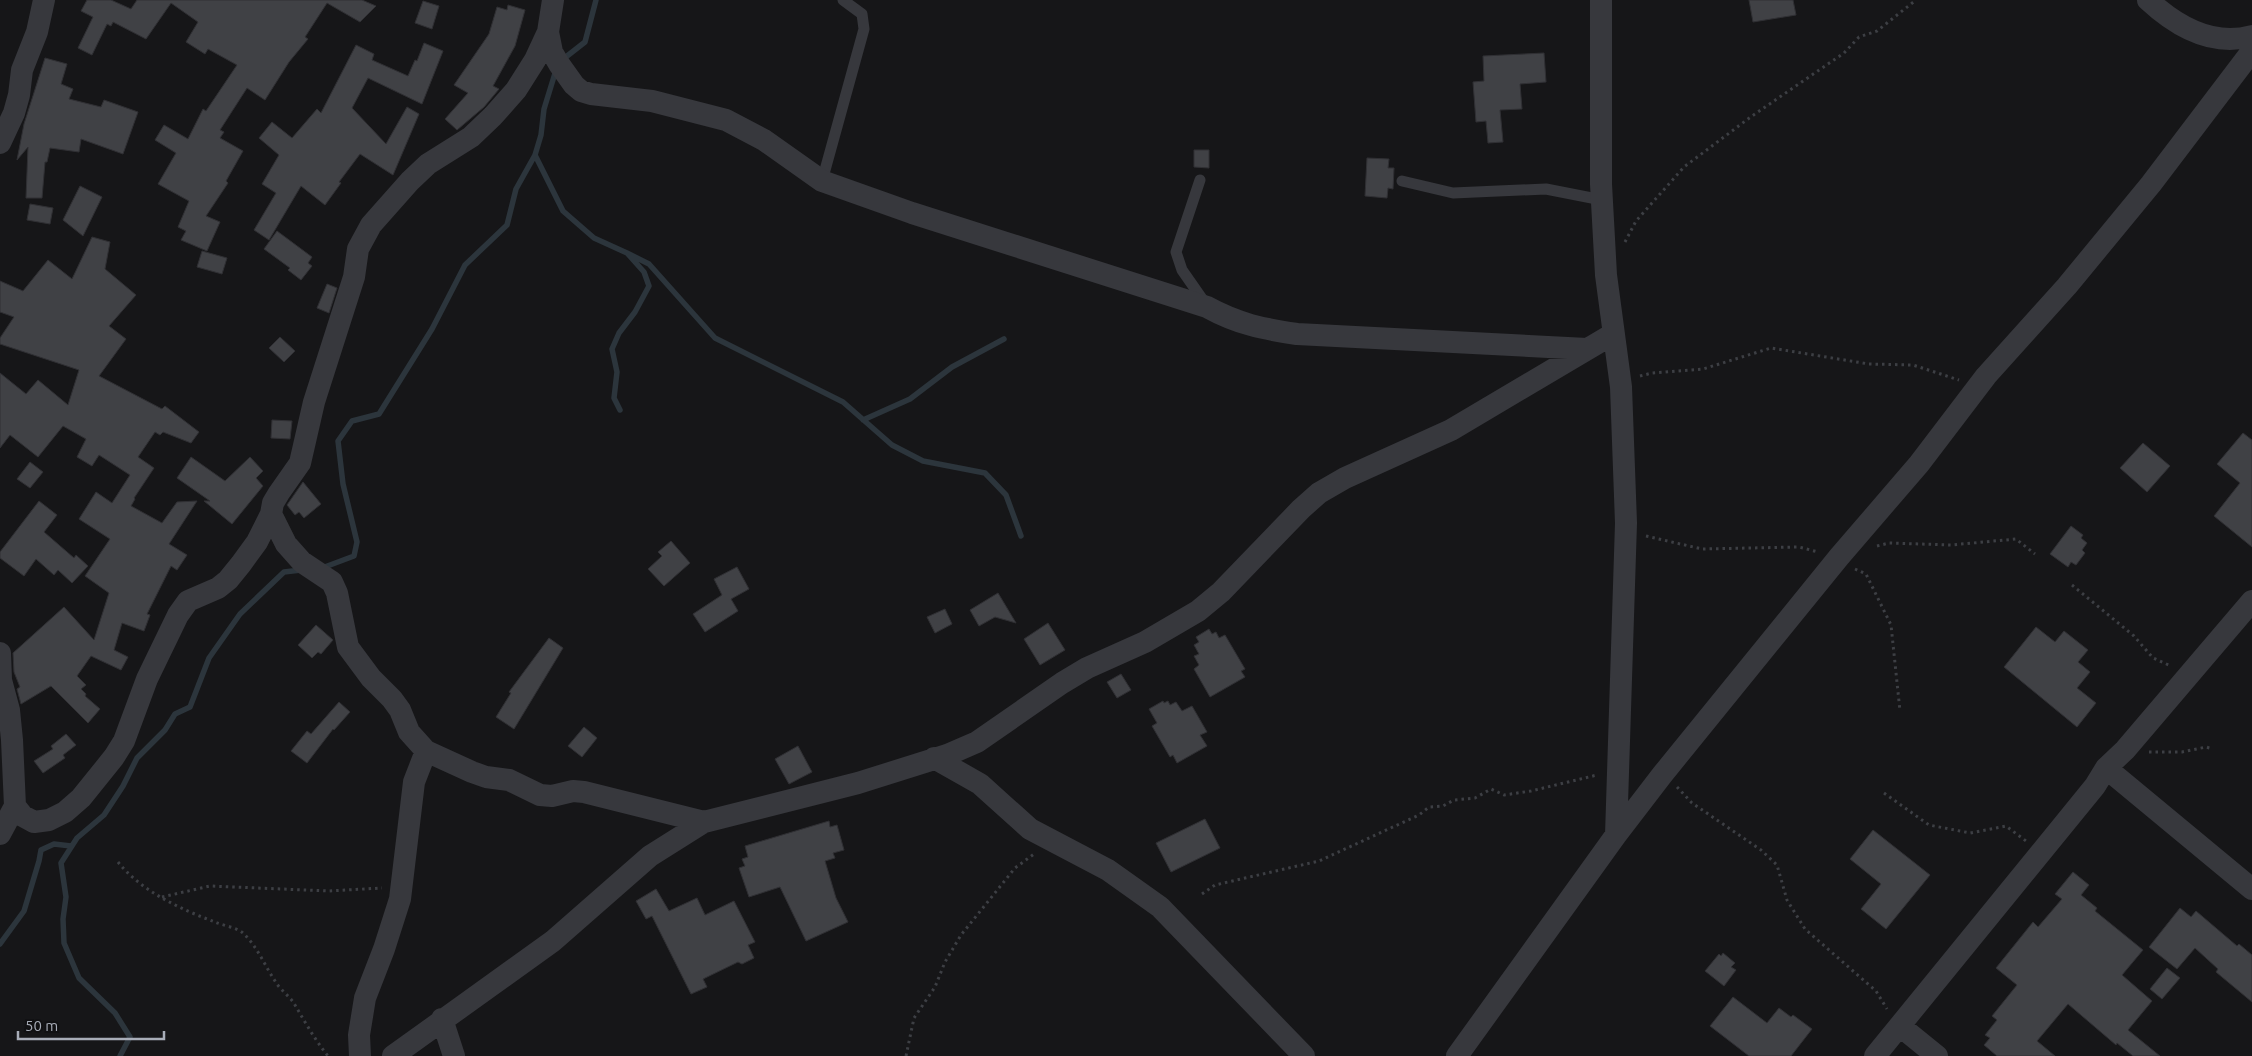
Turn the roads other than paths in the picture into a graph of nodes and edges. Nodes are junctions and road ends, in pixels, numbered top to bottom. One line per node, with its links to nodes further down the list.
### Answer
1 (44, 0): 9 (street)
2 (553, 0): 6 (street)
3 (843, 0): 11 (lane)
4 (1601, 0): 13 (street)
5 (2148, 0): 7 (street)
6 (548, 32): 11 (street); 17 (street)
7 (2252, 36)
8 (2252, 51): 26 (street)
9 (0, 144)
10 (1200, 180): 14 (lane)
11 (822, 181): 14 (street)
12 (1402, 181): 13 (lane)
13 (1602, 200): 15 (street)
14 (1208, 307): 16 (street)
15 (1613, 334): 16 (street); 26 (street)
16 (1587, 349): 21 (street)
17 (271, 514): 20 (street); 23 (street)
18 (2252, 602): 22 (street)
19 (0, 653): 23 (street)
20 (426, 751): 24 (street); 30 (street)
21 (934, 758): 24 (street); 33 (street)
22 (2106, 768): 27 (street); 29 (street)
23 (15, 806): 25 (street)
24 (704, 822): 28 (street)
25 (0, 834)
26 (1616, 835): 34 (street)
27 (2252, 889)
28 (442, 1019): 31 (street); 32 (street)
29 (1900, 1026): 35 (street); 36 (street)
30 (360, 1056)
31 (393, 1056)
32 (454, 1056)
33 (1304, 1056)
34 (1457, 1056)
35 (1875, 1056)
36 (1937, 1056)

